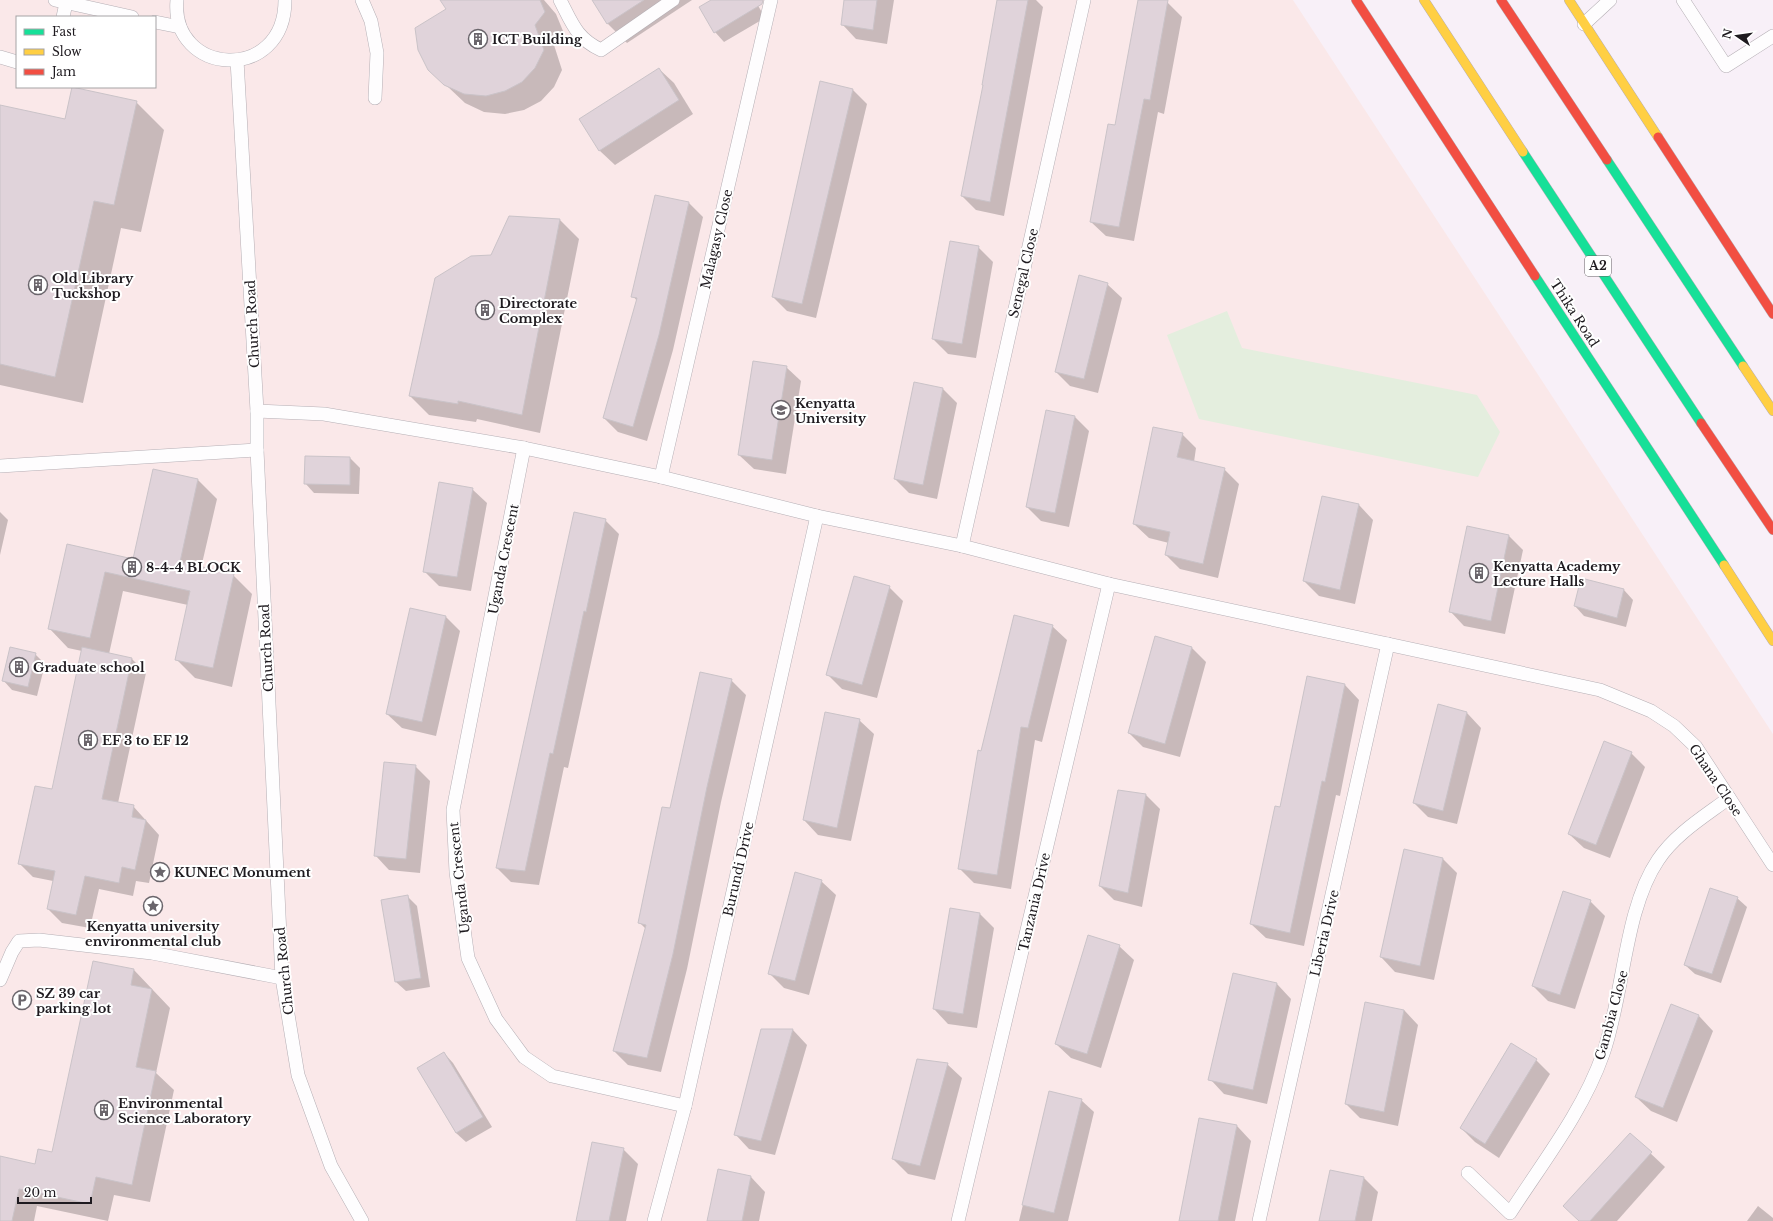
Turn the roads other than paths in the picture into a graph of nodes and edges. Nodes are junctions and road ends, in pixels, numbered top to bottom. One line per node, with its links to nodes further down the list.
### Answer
1 (177, 0): 19 (lane)
2 (284, 0): 22 (lane)
3 (362, 0): 24 (lane)
4 (560, 0): 5 (lane)
5 (673, 0)
6 (771, 0): 31 (lane, Malagasy Close)
7 (1084, 0): 34 (lane, Senegal Close)
8 (1356, 0): 36 (main road, Thika Road)
9 (1424, 0): 33 (main road, A2)
10 (1502, 0): 27 (main road)
11 (1569, 0): 18 (main road)
12 (1610, 0): 18 (lane)
13 (1683, 0): 20 (lane)
14 (60, 1): 15 (lane); 16 (lane)
15 (63, 16)
16 (128, 16)
17 (156, 22): 19 (lane)
18 (1584, 24): 25 (main road)
19 (180, 27): 22 (lane)
20 (1773, 36)
21 (0, 57): 23 (lane)
22 (237, 60): 26 (lane, Church Road)
23 (16, 62)
24 (374, 98)
25 (1773, 314)
26 (257, 411): 28 (lane, Ghana Close); 29 (lane, Church Road)
27 (1773, 411)
28 (524, 448): 31 (lane, Ghana Close); 42 (lane, Uganda Crescent)
29 (257, 450): 30 (lane); 40 (lane, Church Road)
30 (0, 466)
31 (661, 477): 32 (lane, Ghana Close)
32 (817, 516): 34 (lane, Ghana Close); 42 (lane, Burundi Drive)
33 (1773, 530)
34 (962, 546): 35 (lane, Ghana Close)
35 (1109, 584): 37 (lane, Ghana Close); 47 (lane, Tanzania Drive)
36 (1773, 641)
37 (1388, 644): 38 (lane, Ghana Close); 48 (lane, Liberia Drive)
38 (1728, 798): 39 (lane, Ghana Close); 44 (lane, Gambia Close)
39 (1773, 865)
40 (282, 978): 41 (lane); 45 (lane, Church Road)
41 (0, 980)
42 (685, 1106): 46 (lane, Burundi Drive)
43 (1468, 1173): 44 (lane, Gambia Close)
44 (1514, 1217)
45 (362, 1221)
46 (654, 1221)
47 (958, 1221)
48 (1259, 1221)

